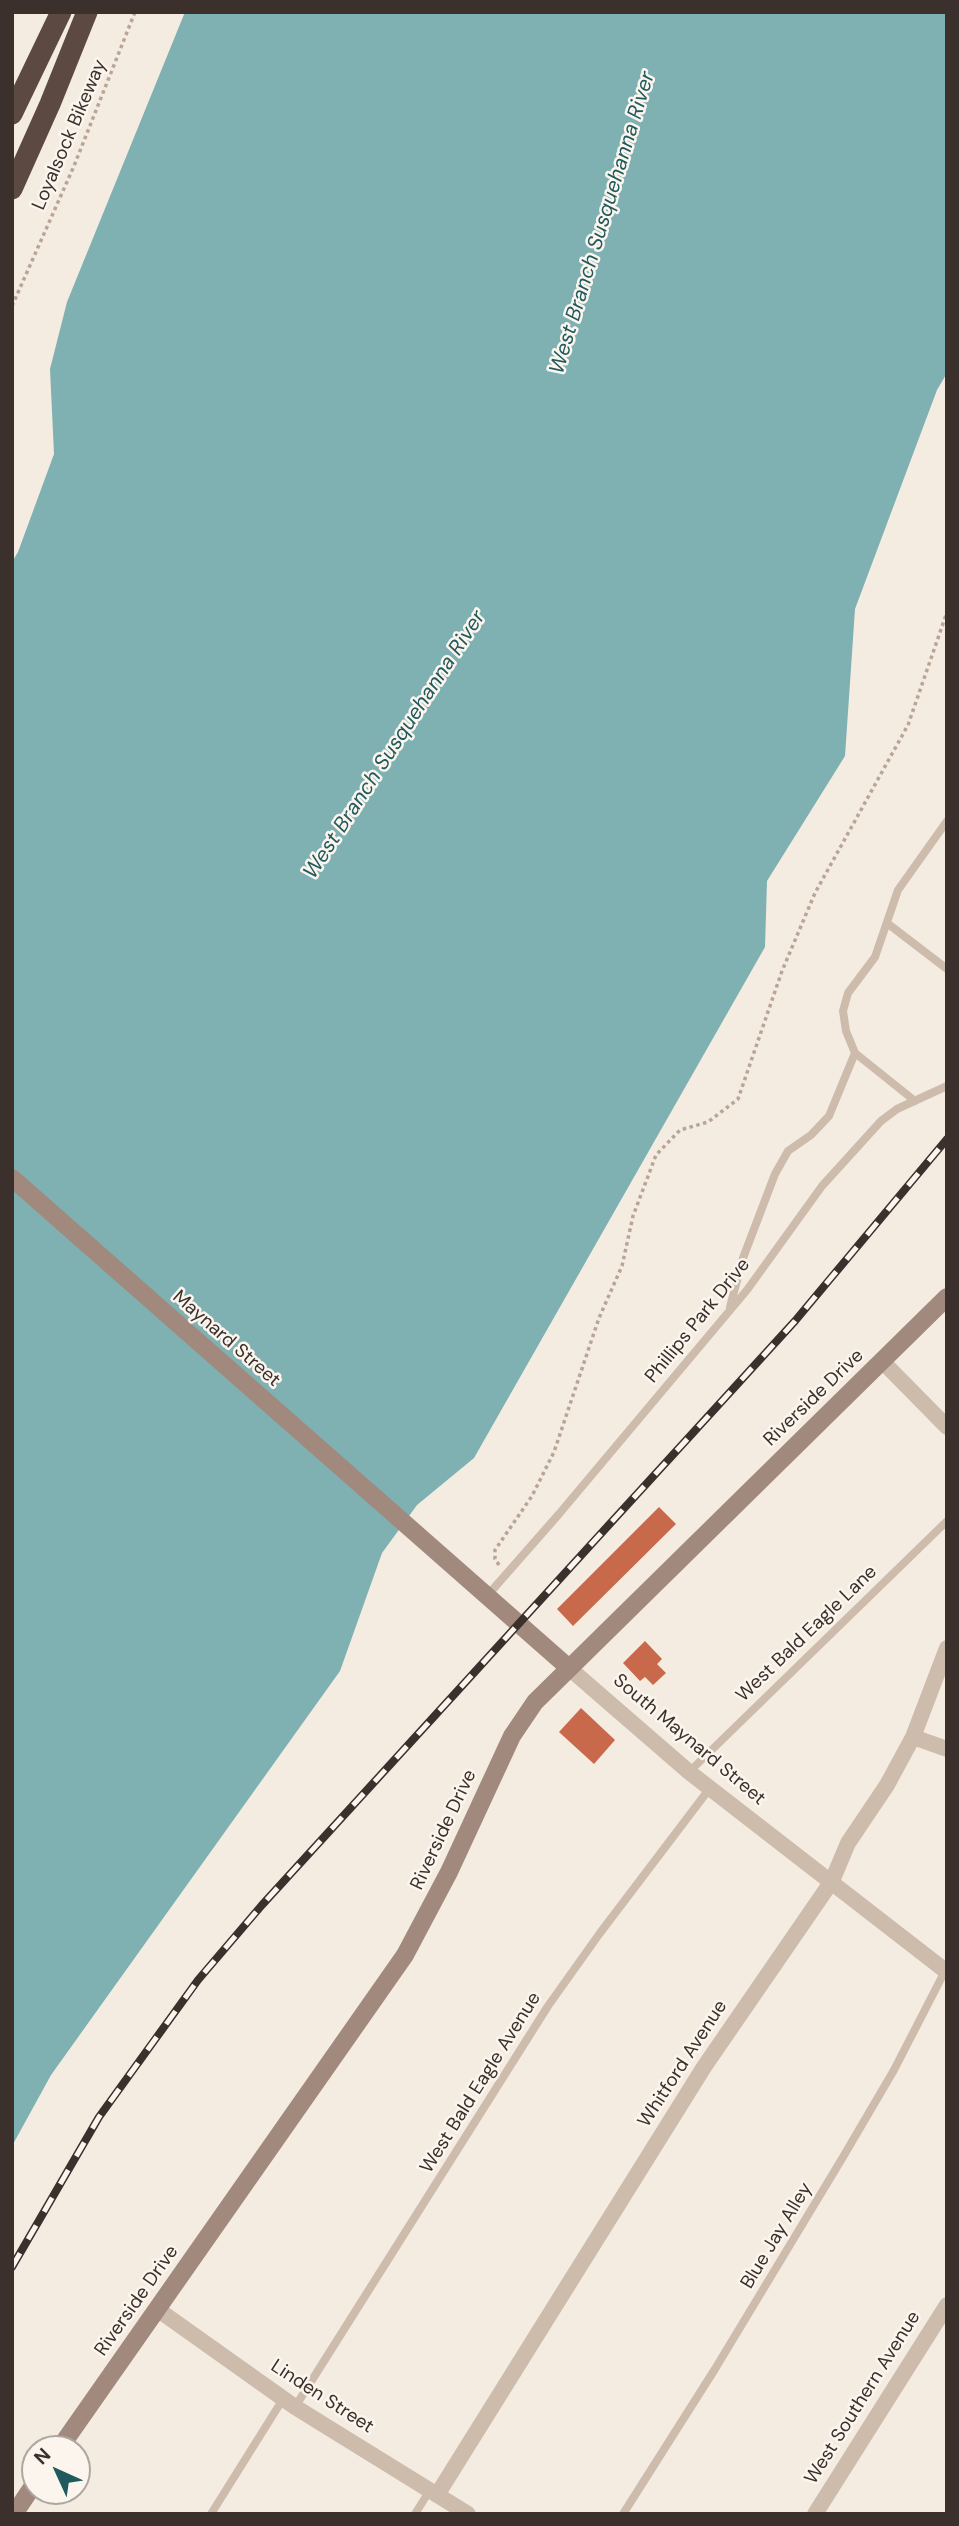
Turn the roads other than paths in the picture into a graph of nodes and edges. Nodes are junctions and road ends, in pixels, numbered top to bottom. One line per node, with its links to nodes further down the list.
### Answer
1 (61, 12): 3 (highway)
2 (87, 12): 4 (highway)
3 (12, 114)
4 (12, 189)
5 (947, 821): 6 (lane)
6 (887, 923): 7 (lane); 8 (lane)
7 (947, 970)
8 (855, 1053): 10 (lane); 13 (lane)
9 (946, 1088): 10 (lane, Phillips Park Drive)
10 (915, 1101): 13 (lane, Phillips Park Drive)
11 (12, 1178): 17 (main road, Maynard Street)
12 (947, 1297): 14 (main road, Riverside Drive)
13 (730, 1310): 18 (lane, Phillips Park Drive)
14 (882, 1361): 15 (street); 20 (main road, Riverside Drive)
15 (947, 1427)
16 (947, 1521): 23 (lane, West Bald Eagle Lane)
17 (413, 1531): 18 (main road, South Maynard Street)
18 (487, 1596): 20 (main road, South Maynard Street)
19 (947, 1648): 21 (street, Whitford Avenue)
20 (569, 1668): 23 (street, South Maynard Street); 28 (main road, Riverside Drive)
21 (913, 1737): 22 (street); 25 (street, Whitford Avenue)
22 (947, 1749)
23 (690, 1772): 24 (street, South Maynard Street)
24 (710, 1788): 25 (street, South Maynard Street); 30 (lane, West Bald Eagle Avenue)
25 (832, 1881): 26 (street, South Maynard Street); 32 (street, Whitford Avenue)
26 (946, 1970): 36 (lane, Blue Jay Alley)
27 (947, 2305): 29 (street, West Southern Avenue)
28 (157, 2309): 30 (street, Linden Street); 31 (main road, Riverside Drive)
29 (942, 2323): 37 (street, West Southern Avenue)
30 (289, 2403): 32 (street, Linden Street); 33 (lane, West Bald Eagle Avenue)
31 (69, 2435)
32 (434, 2493): 34 (lane); 35 (street, Linden Street)
33 (211, 2514)
34 (415, 2514)
35 (468, 2514)
36 (623, 2514)
37 (815, 2514)

